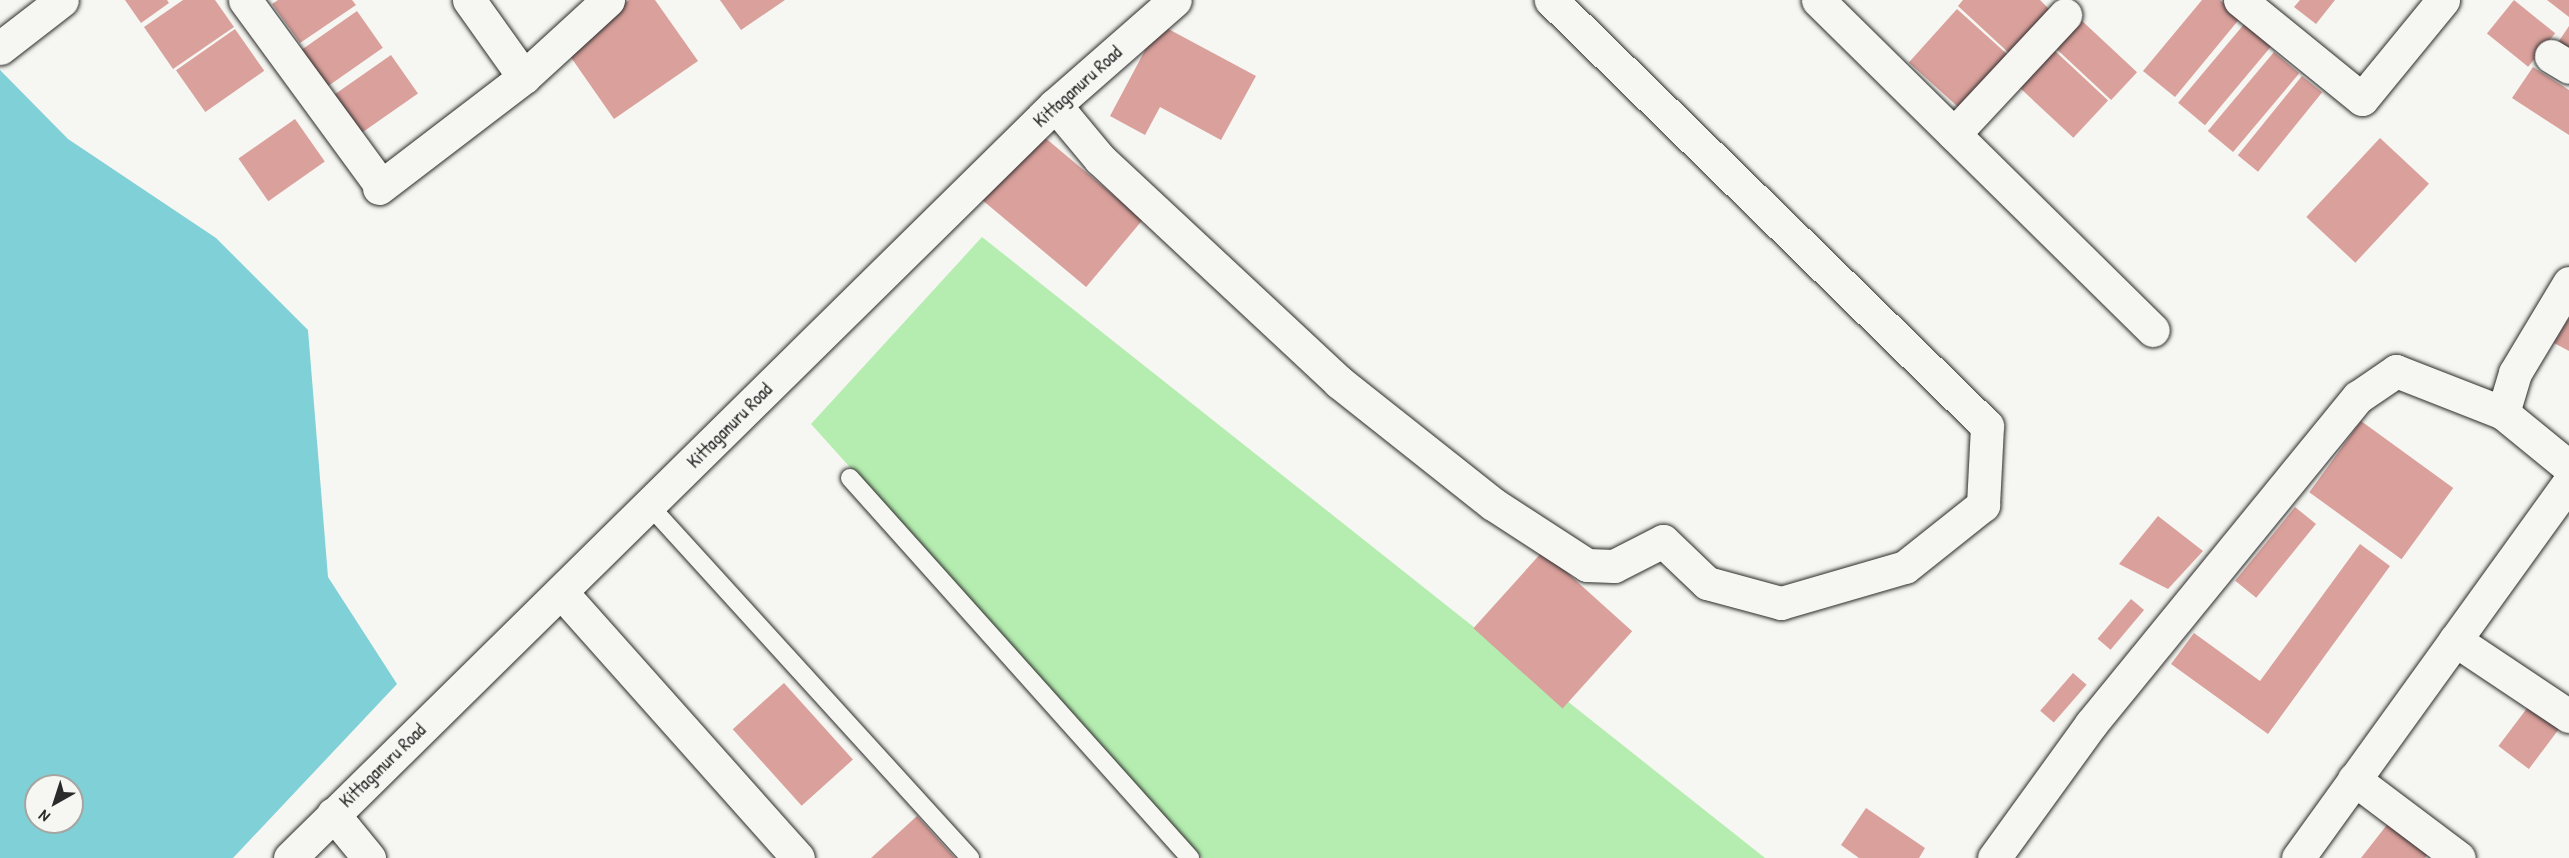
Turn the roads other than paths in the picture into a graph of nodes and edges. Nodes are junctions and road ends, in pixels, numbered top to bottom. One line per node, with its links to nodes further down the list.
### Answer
1 (62, 0): 11 (street)
2 (245, 0): 12 (street)
3 (469, 0): 12 (street)
4 (608, 0): 12 (street)
5 (1174, 0): 13 (street, Kittaganuru Road)
6 (1551, 0): 13 (street)
7 (1818, 0): 14 (street)
8 (2240, 0): 9 (street)
9 (2443, 0)
10 (2065, 15): 14 (street)
11 (0, 48)
12 (524, 77)
13 (1055, 105): 21 (street, Kittaganuru Road)
14 (1954, 134): 16 (street)
15 (2569, 283): 17 (street)
16 (2153, 330)
17 (2503, 413): 18 (street); 32 (street)
18 (2569, 467)
19 (850, 478): 31 (lane)
20 (2569, 482): 23 (street)
21 (649, 505): 22 (street, Kittaganuru Road); 30 (lane)
22 (561, 592): 26 (street, Kittaganuru Road); 29 (street)
23 (2455, 640): 24 (street); 25 (street)
24 (2569, 716)
25 (2354, 779): 33 (street); 34 (street)
26 (333, 814): 27 (street, Kittaganuru Road); 28 (street)
27 (290, 858)
28 (369, 858)
29 (798, 858)
30 (970, 858)
31 (1190, 858)
32 (1994, 858)
33 (2298, 858)
34 (2459, 858)

